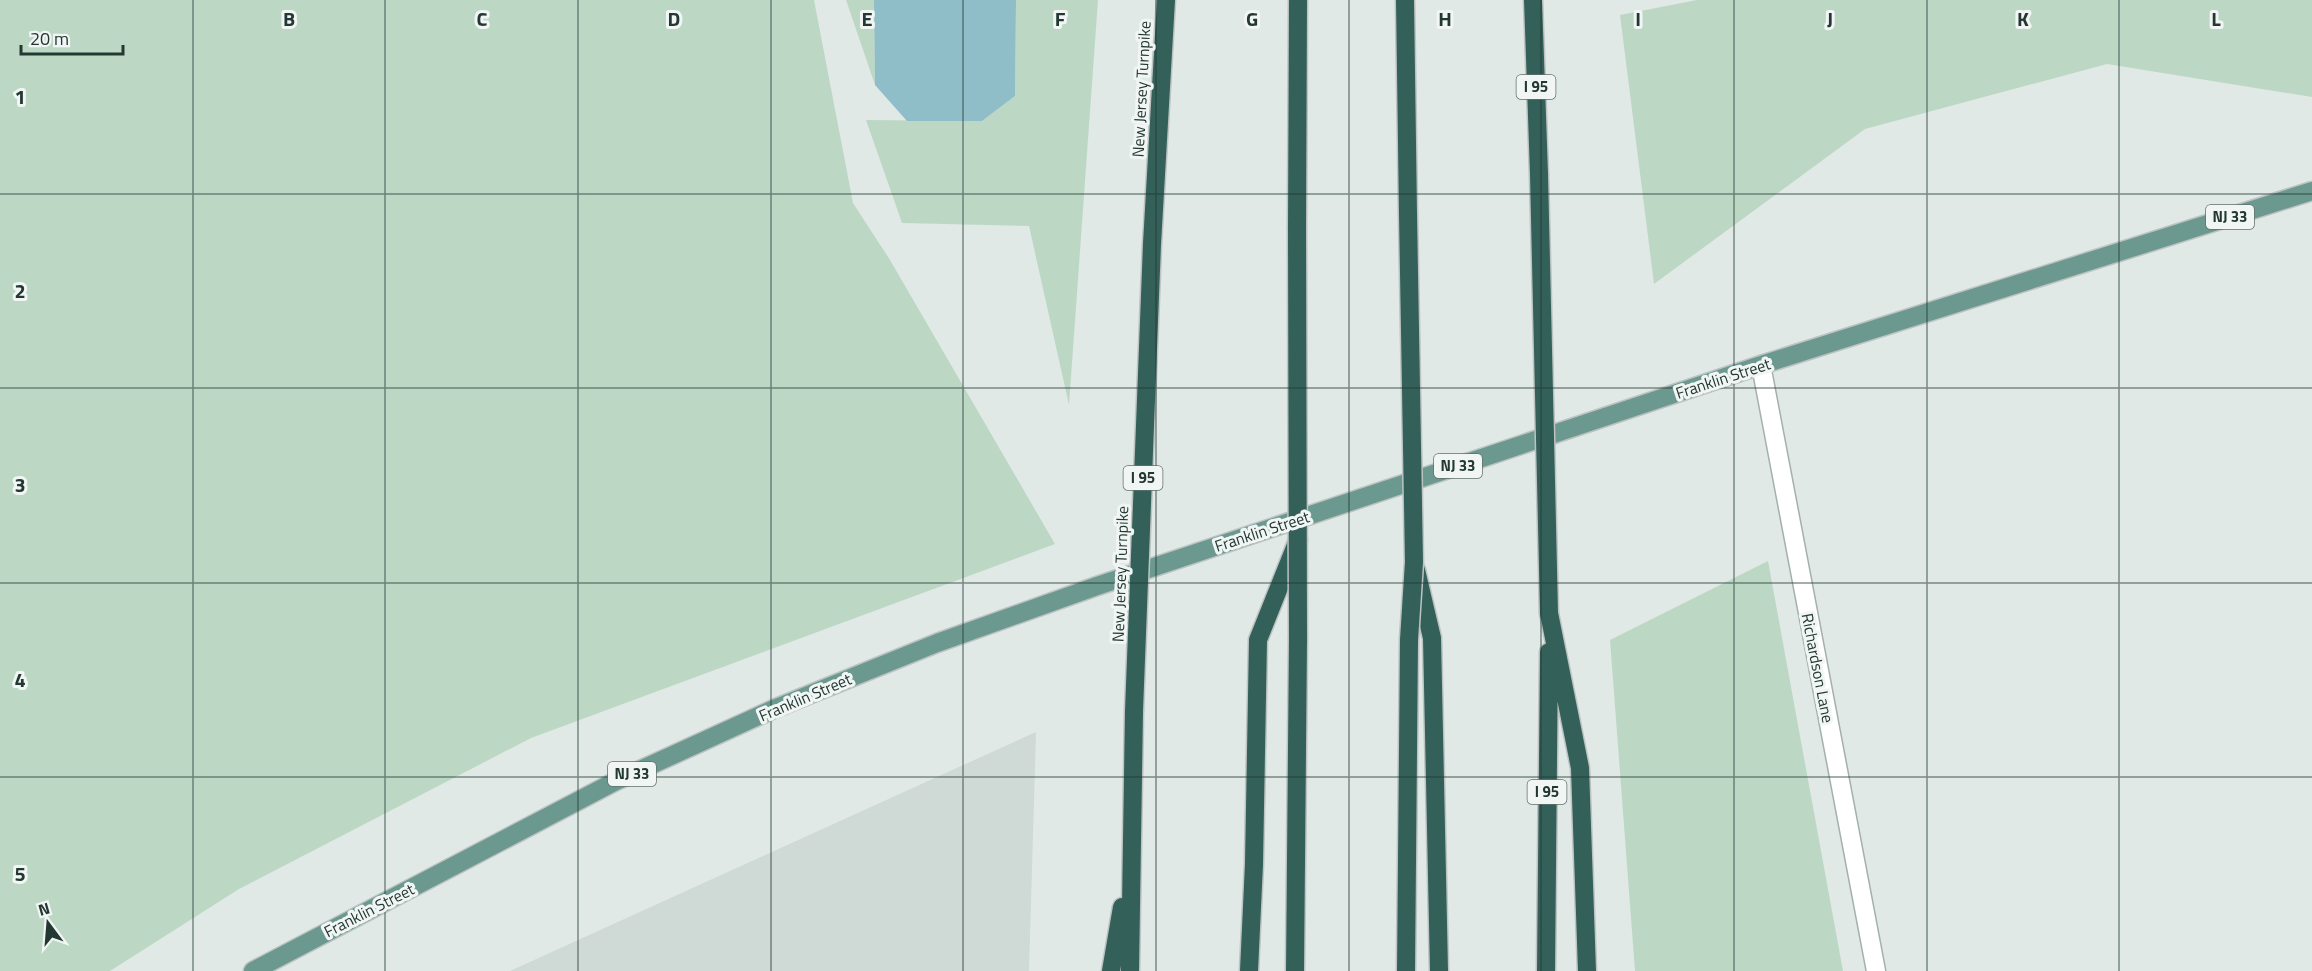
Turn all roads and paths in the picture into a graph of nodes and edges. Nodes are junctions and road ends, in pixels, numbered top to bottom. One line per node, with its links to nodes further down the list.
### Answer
1 (1166, 0): 10 (highway, New Jersey Turnpike / I 95, bridge)
2 (1298, 0): 7 (highway, bridge)
3 (1405, 0): 8 (highway, bridge)
4 (1533, 0): 9 (highway, I 95, bridge)
5 (2312, 191): 6 (main road, Franklin Street / NJ 33)
6 (1761, 365): 11 (main road, Franklin Street / NJ 33); 20 (street, Richardson Lane)
7 (1298, 540): 14 (highway); 15 (highway, bridge)
8 (1414, 562): 16 (highway, bridge); 17 (highway, bridge)
9 (1549, 614): 18 (highway, I 95); 19 (highway)
10 (1133, 837): 12 (highway); 13 (highway, New Jersey Turnpike / I 95)
11 (253, 971)
12 (1112, 971)
13 (1130, 971)
14 (1249, 971)
15 (1295, 971)
16 (1406, 971)
17 (1439, 971)
18 (1546, 971)
19 (1587, 971)
20 (1876, 971)

